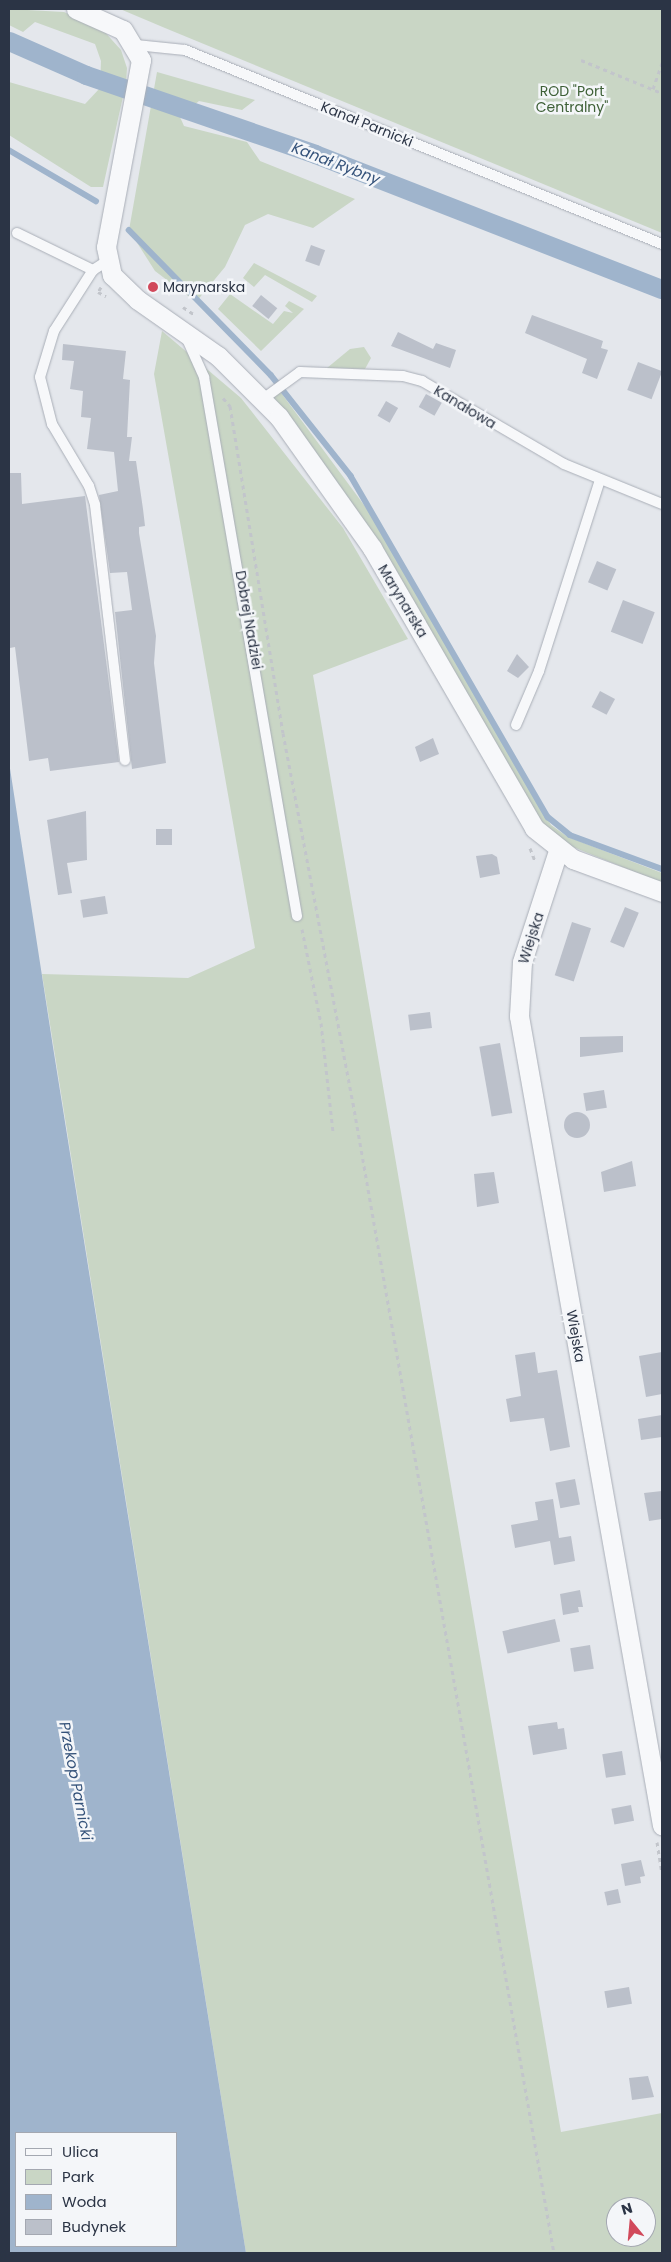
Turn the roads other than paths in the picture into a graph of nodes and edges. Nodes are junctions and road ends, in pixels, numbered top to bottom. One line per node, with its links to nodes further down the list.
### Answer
1 (76, 9): 2 (street)
2 (136, 45): 4 (lane, Kanał Parnicki); 5 (street)
3 (18, 232): 5 (lane)
4 (662, 244)
5 (100, 265): 6 (street, Marynarska); 11 (lane)
6 (182, 329): 7 (street, Marynarska); 14 (lane, Dobrej Nadziei)
7 (266, 396): 8 (lane, Kanałowa); 12 (street, Marynarska)
8 (600, 480): 9 (lane, Kanałowa); 10 (lane)
9 (662, 504)
10 (516, 725)
11 (125, 760)
12 (558, 851): 13 (street, Marynarska); 15 (street, Wiejska)
13 (662, 892)
14 (298, 916)
15 (662, 1825)

